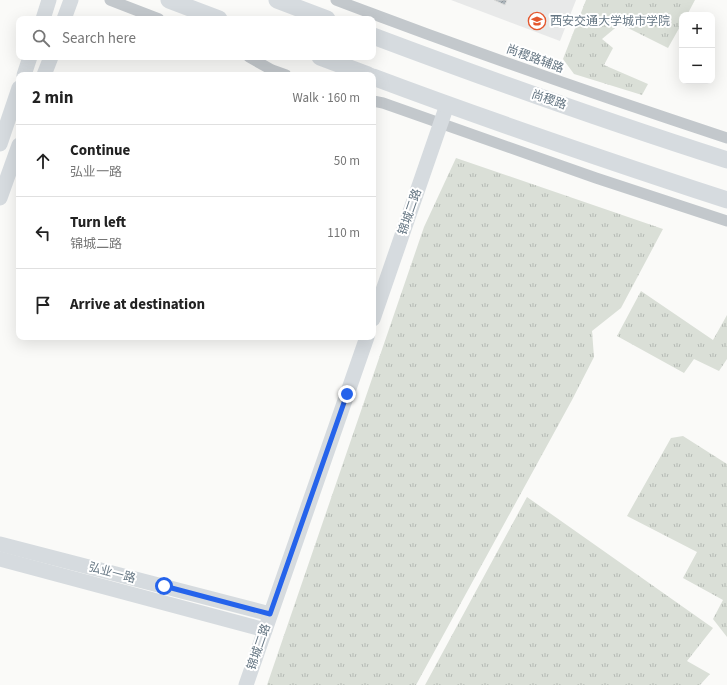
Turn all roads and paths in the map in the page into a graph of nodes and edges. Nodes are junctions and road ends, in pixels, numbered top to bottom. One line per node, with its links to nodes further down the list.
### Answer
1 (49, 0): 7 (street)
2 (71, 0): 8 (street)
3 (110, 0): 9 (street)
4 (169, 0): 10 (main road)
5 (277, 0): 11 (main road)
6 (336, 0): 26 (street, 尚稷路辅路)
7 (44, 16)
8 (65, 16)
9 (151, 16)
10 (211, 16)
11 (319, 16)
12 (376, 37): 29 (main road, 尚稷路)
13 (29, 60): 17 (street)
14 (50, 60): 18 (street)
15 (254, 60): 19 (street)
16 (328, 60): 20 (main road)
17 (25, 72)
18 (45, 72)
19 (278, 72)
20 (360, 72)
21 (376, 78): 24 (main road)
22 (16, 97): 27 (street)
23 (376, 102): 25 (street)
24 (447, 105): 25 (street, 锦城二路); 31 (main road)
25 (441, 123): 32 (street); 33 (street, 锦城二路)
26 (727, 138)
27 (0, 144)
28 (16, 153): 30 (street)
29 (727, 160)
30 (0, 198)
31 (727, 200)
32 (727, 221)
33 (376, 310)
34 (366, 340): 37 (street, 锦城二路)
35 (0, 544): 37 (street, 弘业一路)
36 (0, 559): 38 (street, 弘业一路)
37 (270, 614): 38 (street, 锦城二路)
38 (265, 630): 39 (street, 锦城二路)
39 (246, 685)

